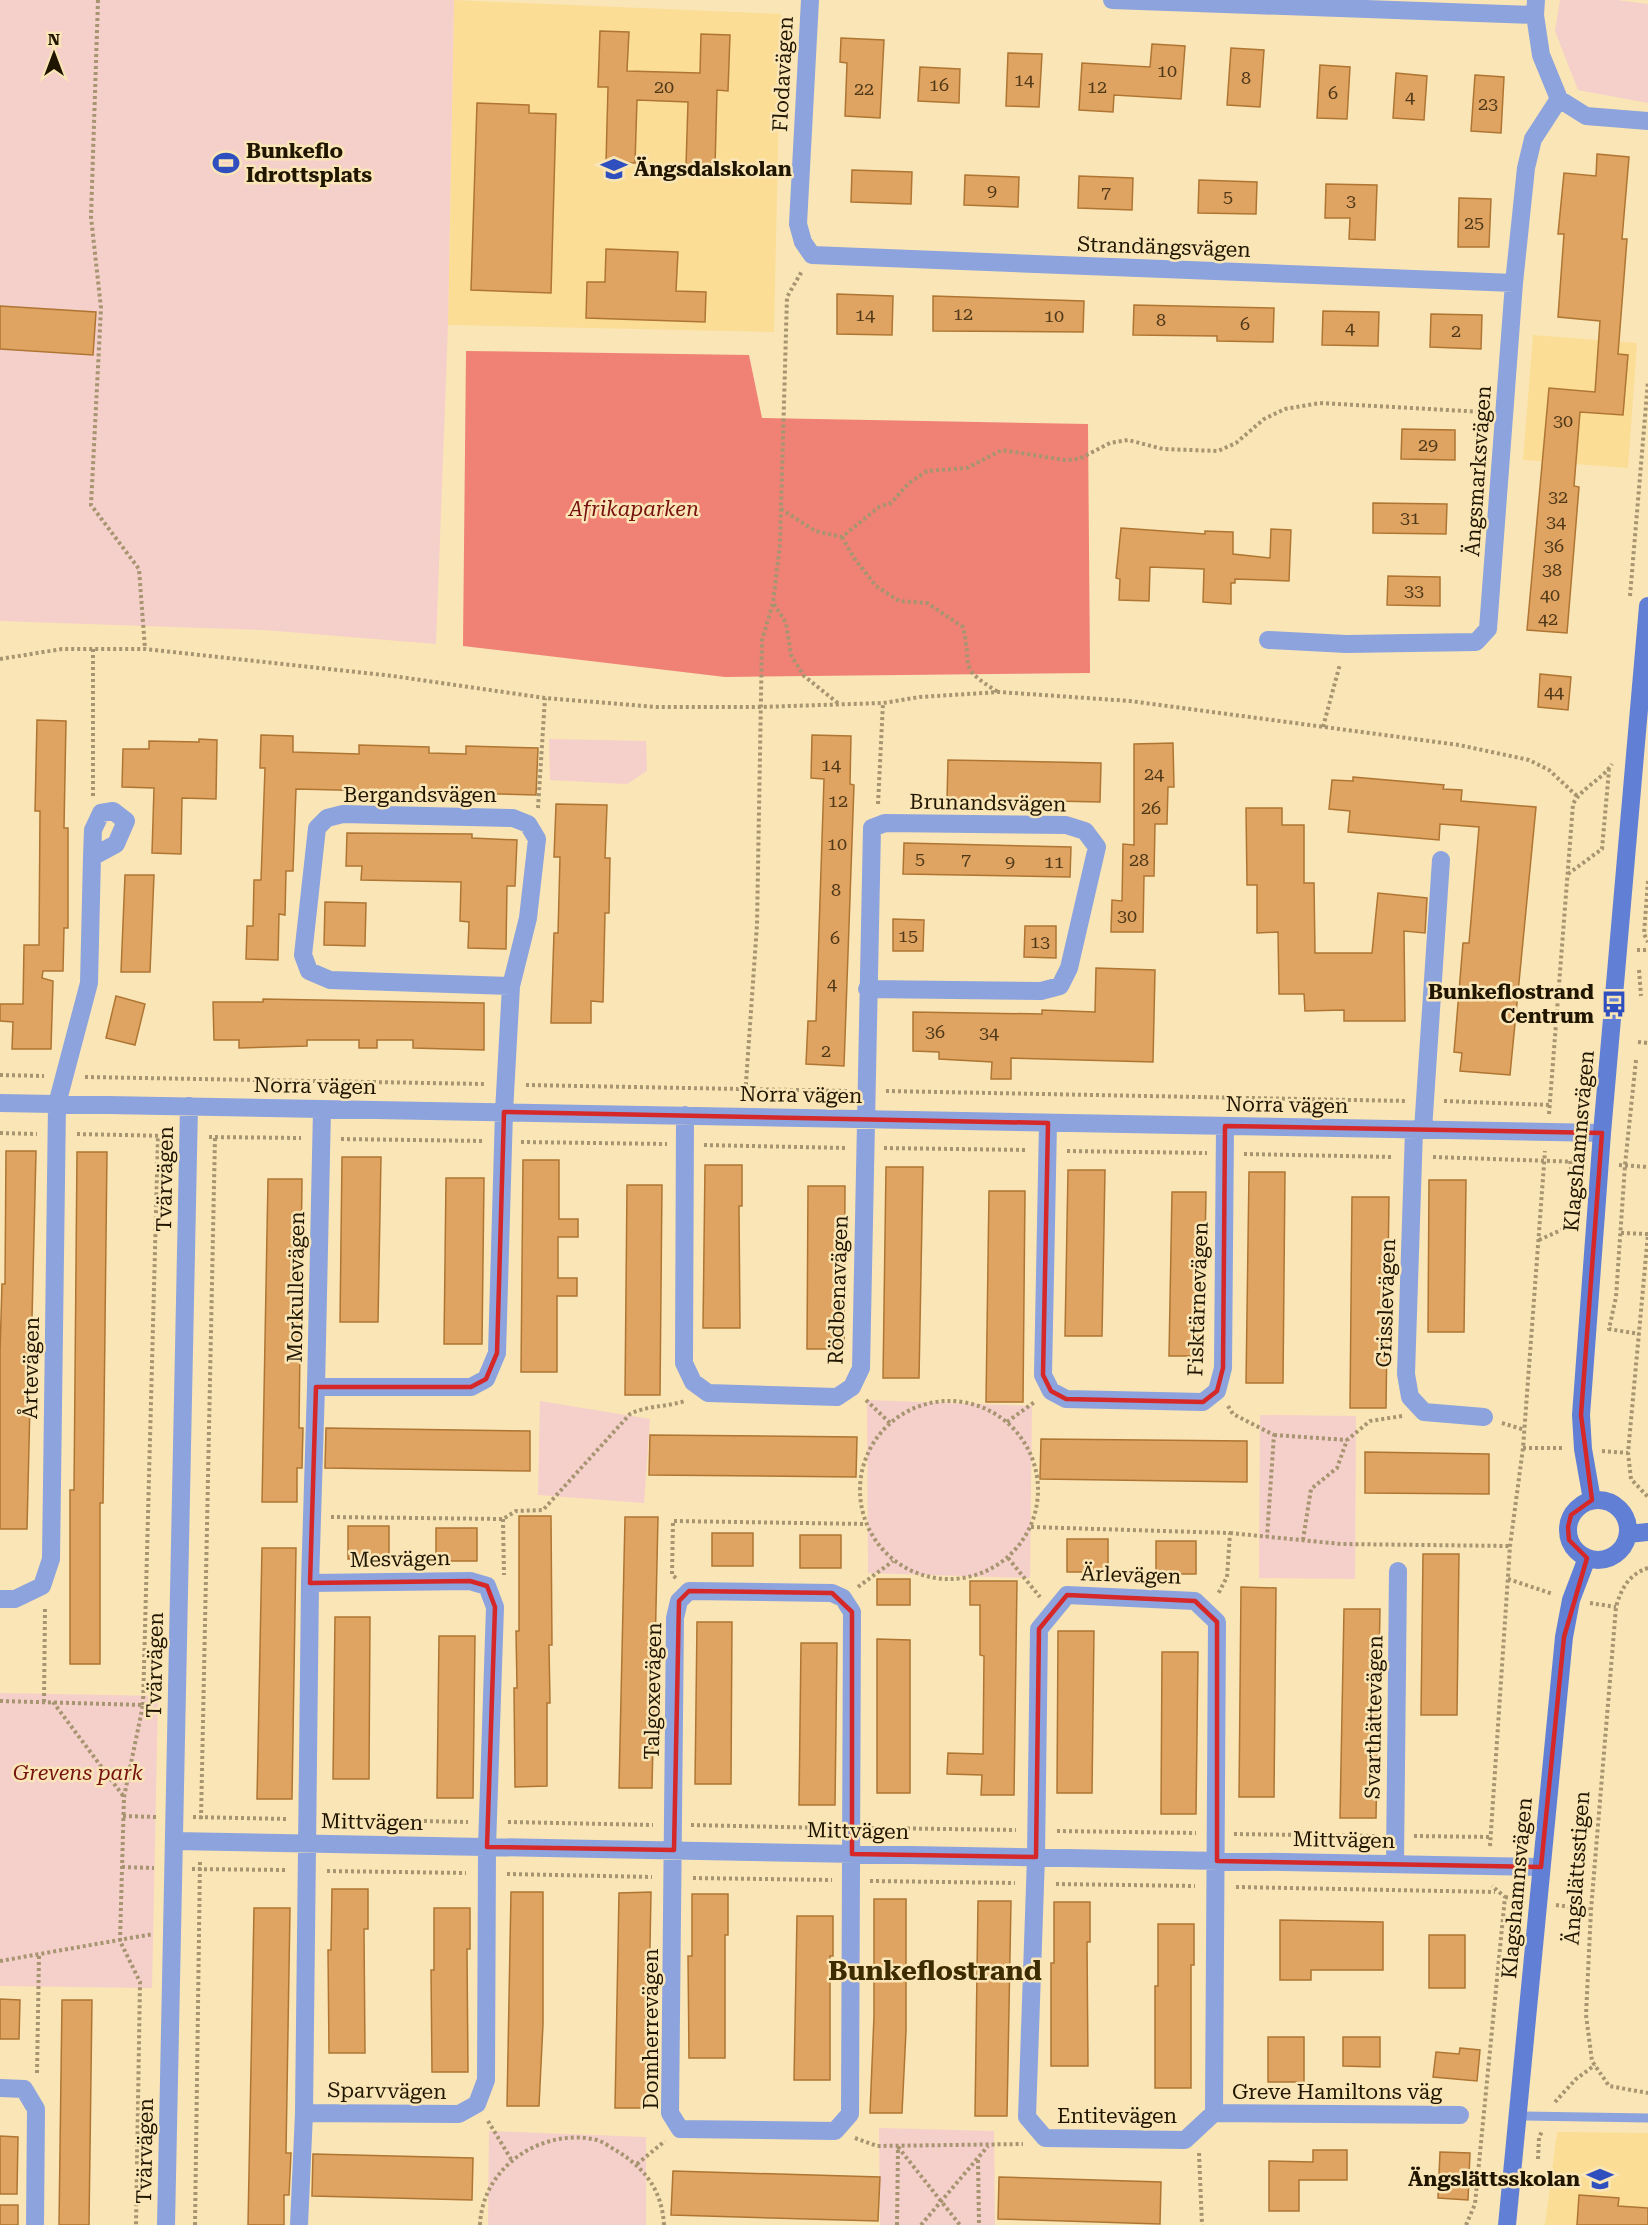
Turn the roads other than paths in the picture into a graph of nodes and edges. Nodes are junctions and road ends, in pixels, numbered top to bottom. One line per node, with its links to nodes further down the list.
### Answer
1 (810, 0): 6 (street, Flodavägen)
2 (1112, 0): 3 (street)
3 (1536, 8): 4 (street)
4 (1559, 99): 5 (street); 7 (street, Ängsmarksvägen)
5 (1648, 122)
6 (812, 255): 7 (street, Strandängsvägen)
7 (1514, 283): 9 (street, Ängsmarksvägen)
8 (1648, 606): 24 (street, Klagshamnsvägen)
9 (1268, 640)
10 (92, 857): 10 (street, Årtevägen); 15 (street, Årtevägen)
11 (1441, 860): 23 (street, Grisslevägen)
12 (511, 986): 12 (street, Bergandsvägen); 18 (street)
13 (867, 989): 13 (street, Brunandsvägen); 20 (street)
14 (0, 1102): 15 (street, Norra vägen)
15 (57, 1104): 16 (street, Norra vägen); 33 (street, Årtevägen)
16 (189, 1106): 17 (street, Norra vägen); 34 (street, Tvärvägen)
17 (322, 1109): 18 (street, Norra vägen); 25 (street, Morkullevägen)
18 (504, 1112): 19 (street, Norra vägen); 25 (street, Morkullevägen)
19 (685, 1115): 20 (street, Norra vägen); 20 (street, Rödbenavägen)
20 (866, 1119): 21 (street, Norra vägen)
21 (1048, 1123): 22 (street, Norra vägen); 22 (street, Fisktärnevägen)
22 (1225, 1126): 23 (street, Norra vägen)
23 (1418, 1130): 24 (street, Norra vägen); 26 (street, Grisslevägen)
24 (1602, 1133): 27 (street, Klagshamnsvägen)
25 (316, 1387): 32 (street)
26 (1484, 1417)
27 (1592, 1500): 29 (street); 30 (street)
28 (1648, 1532): 29 (street)
29 (1628, 1534): 30 (street)
30 (1587, 1558): 42 (street, Klagshamnsvägen)
31 (1398, 1571): 41 (street, Svarthättevägen)
32 (310, 1583): 35 (street); 36 (street, Mesvägen)
33 (0, 1599)
34 (174, 1841): 35 (street, Mittvägen); 50 (street, Tvärvägen)
35 (308, 1844): 36 (street, Mittvägen); 44 (street, Sparvvägen)
36 (487, 1847): 37 (street, Mittvägen); 44 (street, Sparvvägen)
37 (674, 1850): 38 (street, Mittvägen); 38 (street, Talgoxevägen); 38 (street, Domherrevägen)
38 (852, 1854): 39 (street, Mittvägen)
39 (1036, 1857): 40 (street, Mittvägen); 40 (street, Ärlevägen); 45 (street, Entitevägen)
40 (1217, 1861): 41 (street, Mittvägen); 45 (street)
41 (1395, 1864): 42 (street, Mittvägen)
42 (1541, 1867): 47 (street, Klagshamnsvägen)
43 (0, 2088): 49 (street)
44 (304, 2112): 51 (street)
45 (1214, 2113): 46 (street, Greve Hamiltons väg)
46 (1460, 2115)
47 (1519, 2116): 48 (lane); 52 (street, Klagshamnsvägen)
48 (1648, 2118)
49 (35, 2225)
50 (166, 2225)
51 (299, 2225)
52 (1507, 2225)

